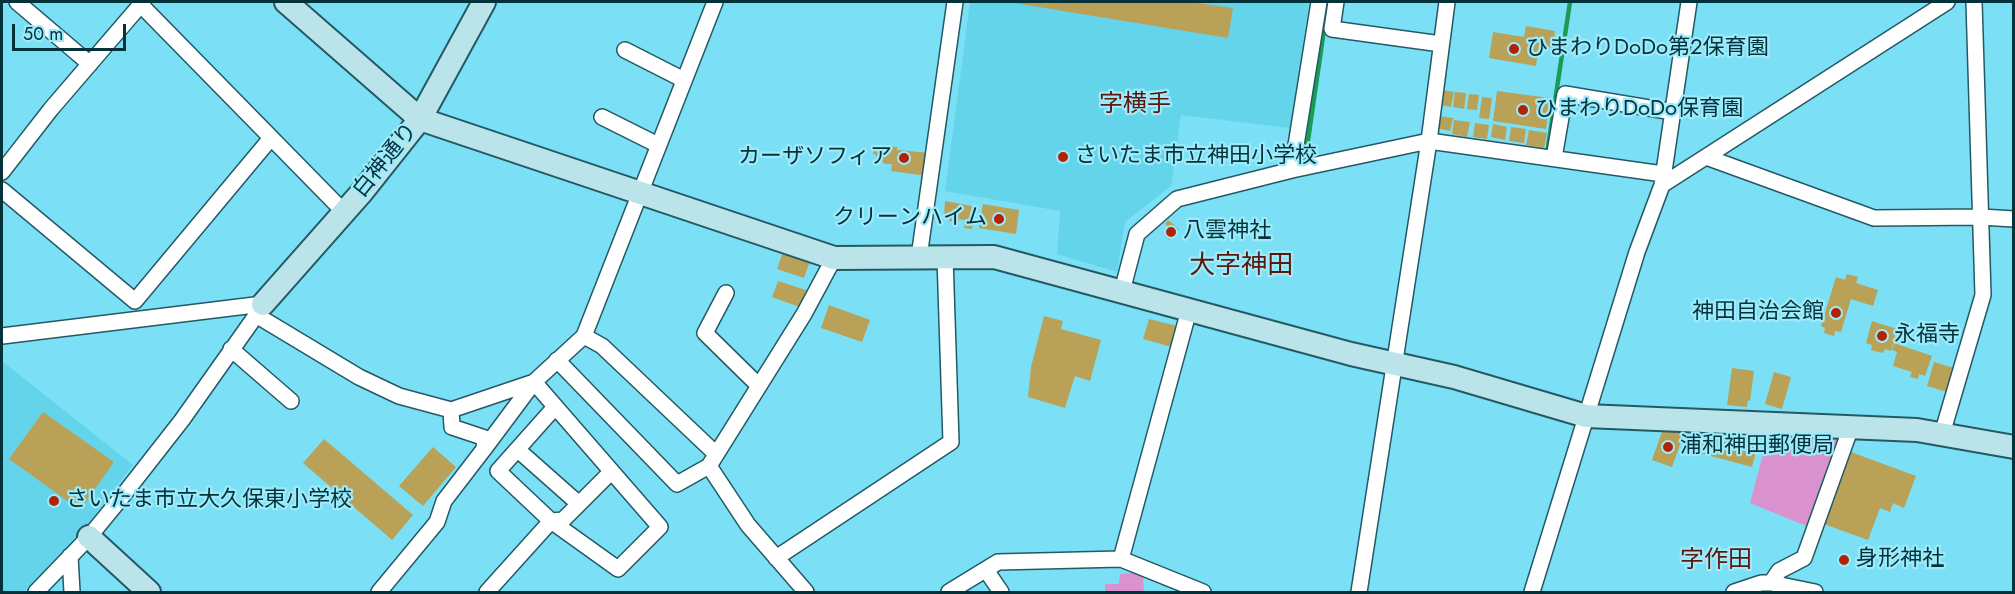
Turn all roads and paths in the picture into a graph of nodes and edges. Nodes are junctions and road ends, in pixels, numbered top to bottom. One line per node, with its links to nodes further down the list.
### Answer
1 (17, 2): 15 (street)
2 (286, 2): 19 (street)
3 (484, 2): 19 (street, 白神通り)
4 (715, 2): 16 (street)
5 (955, 2): 33 (street)
6 (1319, 2): 25 (street)
7 (1336, 2): 13 (street)
8 (1447, 2): 13 (street)
9 (1689, 2): 17 (street)
10 (1947, 2): 23 (street)
11 (1974, 2): 31 (street)
12 (142, 3): 15 (street); 20 (street)
13 (1441, 44): 21 (street)
14 (625, 50): 16 (street)
15 (90, 64): 26 (street)
16 (684, 80): 22 (street)
17 (1673, 112): 24 (street); 27 (street)
18 (602, 117): 22 (street)
19 (420, 118): 29 (street); 30 (street, 白神通り)
20 (271, 138): 28 (street); 30 (street)
21 (1429, 141): 24 (street); 25 (street); 44 (street)
22 (658, 145): 29 (street)
23 (1706, 157): 27 (street); 31 (street)
24 (1554, 158): 27 (street)
25 (1292, 170): 36 (street)
26 (2, 172)
27 (1663, 180): 50 (street)
28 (2, 190)
29 (639, 192): 35 (street); 41 (street)
30 (344, 212): 38 (street, 白神通り)
31 (1981, 217): 32 (street); 52 (street)
32 (2013, 219)
33 (919, 257): 34 (street); 35 (street)
34 (945, 257): 36 (street); 62 (street)
35 (834, 258): 46 (street)
36 (1122, 291): 39 (street)
37 (726, 293): 46 (street)
38 (260, 310): 40 (street); 42 (street); 49 (street)
39 (1189, 310): 44 (street); 63 (street)
40 (2, 336)
41 (584, 336): 43 (street); 56 (street)
42 (231, 349): 47 (street); 60 (street)
43 (557, 360): 45 (street); 56 (street)
44 (1394, 364): 50 (street); 75 (street)
45 (534, 382): 48 (street); 49 (street); 54 (street)
46 (759, 386): 56 (street)
47 (291, 401)
48 (555, 407): 55 (street); 57 (street)
49 (451, 410): 54 (street)
50 (1586, 417): 51 (street); 76 (street)
51 (1851, 427): 52 (street); 65 (street)
52 (1942, 434): 53 (street)
53 (2013, 447)
54 (484, 449): 69 (street)
55 (518, 450): 58 (street); 59 (street)
56 (712, 460): 62 (street)
57 (611, 472): 58 (street); 59 (street)
58 (579, 504): 59 (street)
59 (551, 521): 70 (street)
60 (89, 537): 61 (street); 68 (street)
61 (70, 556): 66 (street); 67 (street)
62 (776, 558): 71 (street)
63 (1121, 559): 64 (street); 74 (street)
64 (986, 570): 72 (street); 73 (street)
65 (1771, 583): 77 (street); 78 (street)
66 (36, 592)
67 (72, 592)
68 (149, 592)
69 (379, 592)
70 (487, 592)
71 (806, 592)
72 (949, 592)
73 (1000, 592)
74 (1203, 592)
75 (1359, 592)
76 (1532, 592)
77 (1734, 592)
78 (1815, 592)

